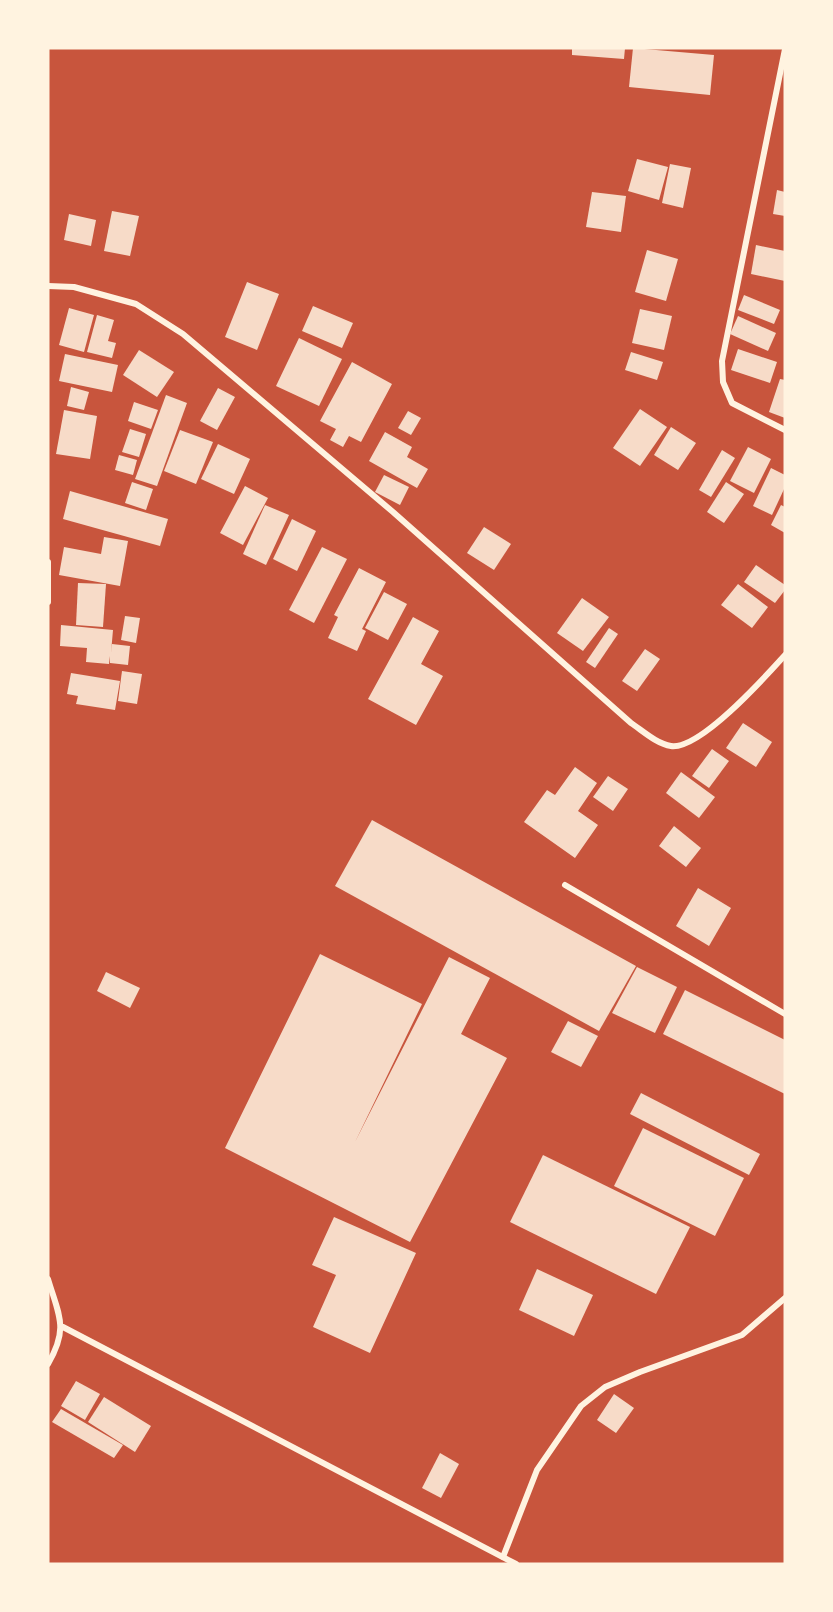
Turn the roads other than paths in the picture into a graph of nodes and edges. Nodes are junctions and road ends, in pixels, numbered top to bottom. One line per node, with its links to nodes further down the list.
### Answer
1 (785, 49): 3 (street)
2 (48, 286): 6 (street)
3 (785, 430)
4 (48, 562): 5 (street)
5 (48, 602)
6 (785, 655)
7 (565, 885): 8 (street)
8 (785, 1014)
9 (48, 1279): 11 (street)
10 (785, 1298): 13 (street)
11 (63, 1327): 12 (street); 13 (street)
12 (48, 1365)
13 (503, 1557): 14 (street)
14 (516, 1564)

